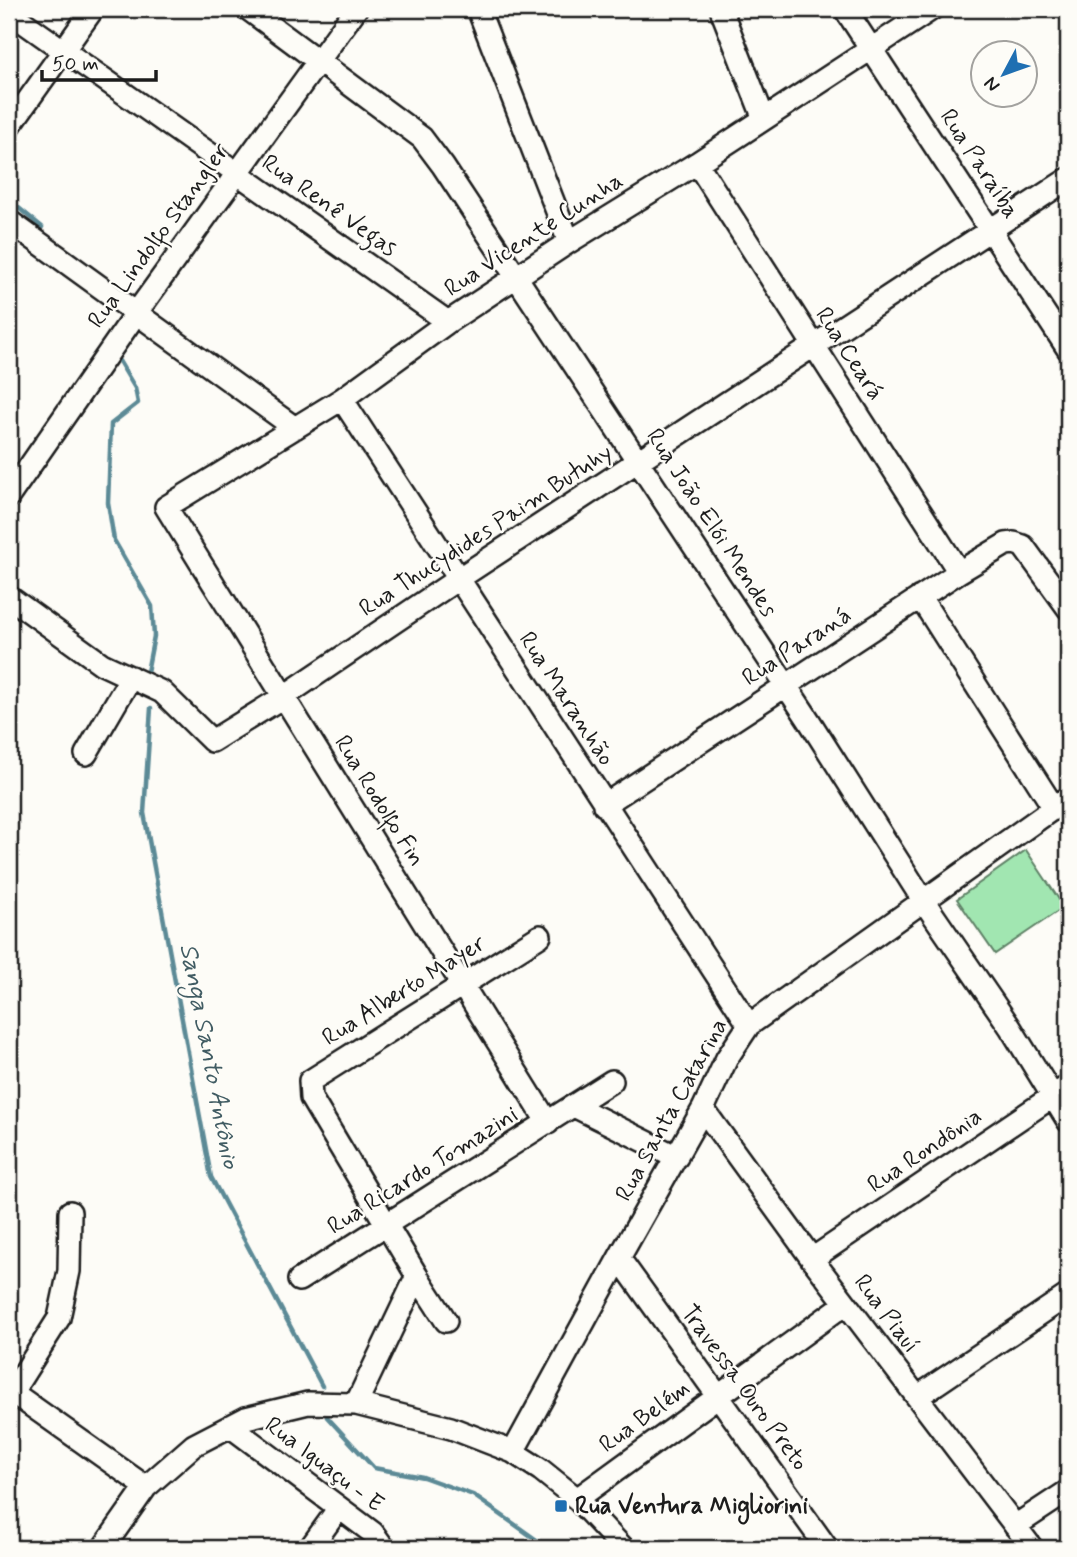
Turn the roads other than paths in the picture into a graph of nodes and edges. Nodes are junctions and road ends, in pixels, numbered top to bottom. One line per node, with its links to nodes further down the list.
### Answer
1 (93, 9): 10 (street)
2 (248, 9): 11 (street, Rua João Elói Mendes)
3 (356, 9): 11 (street, Rua Lindolfo Stangler)
4 (478, 9): 19 (street)
5 (845, 9): 9 (street, Rua Paraíba)
6 (932, 9): 9 (street, Rua Vicente Cunha)
7 (9, 12): 10 (street, Rua Renê Vegas)
8 (722, 12): 12 (street)
9 (871, 49): 12 (street, Rua Vicente Cunha); 18 (street, Rua Paraíba)
10 (63, 51): 13 (street); 15 (street, Rua Renê Vegas)
11 (318, 59): 15 (street, Rua Lindolfo Stangler); 20 (street, Rua João Elói Mendes)
12 (764, 119): 14 (street, Rua Vicente Cunha)
13 (9, 127)
14 (696, 163): 19 (street, Rua Vicente Cunha); 23 (street, Rua Ceará)
15 (237, 173): 21 (street, Rua Lindolfo Stangler); 22 (street, Rua Renê Vegas)
16 (1068, 179): 18 (street, Rua Thucydides Paim Butuhy)
17 (9, 221): 21 (street)
18 (990, 230): 23 (street, Rua Thucydides Paim Butuhy); 24 (street, Rua Paraíba)
19 (569, 242): 20 (street, Rua Vicente Cunha)
20 (516, 277): 22 (street, Rua Vicente Cunha); 27 (street, Rua João Elói Mendes)
21 (136, 312): 26 (street); 28 (street, Rua Lindolfo Stangler)
22 (448, 322): 25 (street, Rua Vicente Cunha)
23 (813, 347): 27 (street, Rua Thucydides Paim Butuhy); 30 (street, Rua Ceará)
24 (1068, 349)
25 (342, 399): 26 (street, Rua Vicente Cunha); 31 (street, Rua Maranhão)
26 (295, 428): 29 (street, Rua Vicente Cunha)
27 (639, 461): 31 (street, Rua Thucydides Paim Butuhy); 36 (street, Rua João Elói Mendes)
28 (9, 496)
29 (166, 507): 37 (street, Rua Rodolfo Fin)
30 (959, 572): 33 (street, Rua Paraná); 34 (street, Rua Paraná)
31 (458, 579): 37 (street, Rua Thucydides Paim Butuhy); 40 (street, Rua Maranhão)
32 (9, 597): 35 (street)
33 (920, 597): 36 (street, Rua Paraná); 39 (street)
34 (1068, 608)
35 (131, 677): 37 (street, Rua Thucydides Paim Butuhy); 38 (street)
36 (786, 685): 40 (street, Rua Paraná); 41 (street, Rua João Elói Mendes)
37 (283, 697): 43 (street, Rua Rodolfo Fin)
38 (86, 754)
39 (1061, 803): 41 (street, Rua Santa Catarina)
40 (604, 805): 44 (street, Rua Maranhão)
41 (923, 900): 44 (street, Rua Santa Catarina); 46 (street, Rua João Elói Mendes)
42 (540, 936): 43 (street, Rua Alberto Mayer)
43 (463, 986): 50 (street, Rua Rodolfo Fin); 53 (street, Rua Alberto Mayer)
44 (748, 1025): 48 (street, Rua Santa Catarina)
45 (612, 1081): 47 (street, Rua Ricardo Tomazini)
46 (1061, 1091): 49 (street, Rua João Elói Mendes); 55 (street, Rua Rondônia)
47 (574, 1106): 50 (street, Rua Ricardo Tomazini); 51 (street)
48 (703, 1109): 51 (street, Rua Santa Catarina); 55 (street, Rua Piauí)
49 (1068, 1121)
50 (548, 1124): 53 (street, Rua Ricardo Tomazini)
51 (677, 1157): 54 (street, Rua Santa Catarina)
52 (70, 1212): 61 (street)
53 (387, 1223): 56 (street); 57 (street, Rua Ricardo Tomazini)
54 (619, 1258): 62 (street, Travessa Ouro Preto); 66 (street, Rua Santa Catarina)
55 (812, 1259): 59 (street, Rua Piauí)
56 (416, 1276): 60 (street); 64 (street)
57 (299, 1280)
58 (1068, 1296): 63 (street)
59 (845, 1304): 62 (street, Rua Belém); 63 (street, Rua Piauí)
60 (446, 1321)
61 (10, 1393): 67 (street)
62 (718, 1396): 69 (street, Rua Belém); 77 (street, Travessa Ouro Preto)
63 (917, 1397): 71 (street, Rua Piauí)
64 (356, 1404): 65 (street); 66 (street)
65 (230, 1426): 67 (street); 70 (street, Rua Iguaçu - E)
66 (513, 1452): 69 (street)
67 (146, 1487): 73 (street)
68 (1068, 1492): 71 (street)
69 (577, 1499): 76 (street)
70 (339, 1508): 72 (street, Rua Iguaçu - E); 74 (street)
71 (1015, 1526): 78 (street, Rua Piauí)
72 (378, 1541): 75 (street, Rua Iguaçu - E)
73 (103, 1548)
74 (310, 1548)
75 (398, 1548)
76 (623, 1548)
77 (827, 1548)
78 (1032, 1548)

